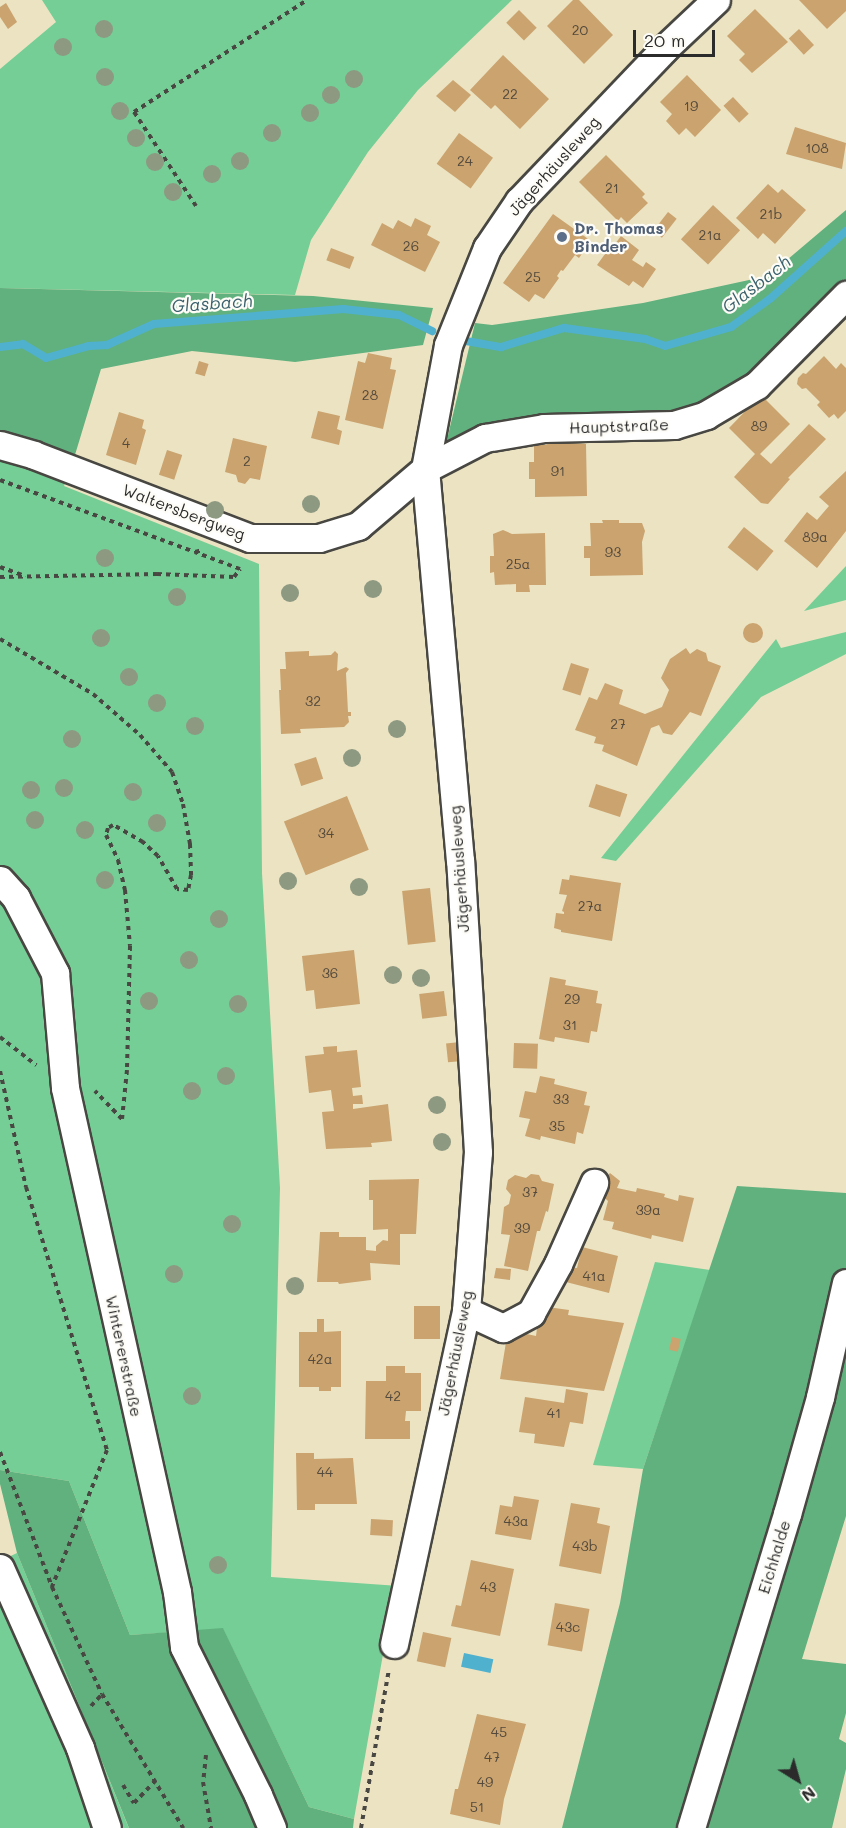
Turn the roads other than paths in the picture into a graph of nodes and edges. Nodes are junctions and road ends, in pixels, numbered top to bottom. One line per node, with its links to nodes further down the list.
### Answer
1 (716, 0): 4 (street, Jägerhäusleweg)
2 (846, 295): 4 (street, Hauptstraße)
3 (0, 445): 4 (street, Waltersbergweg)
4 (424, 469): 8 (street, Jägerhäusleweg)
5 (0, 880): 12 (street, Wintererstraße)
6 (594, 1183): 8 (street)
7 (846, 1283): 13 (street, Eichhalde)
8 (466, 1311): 10 (street, Jägerhäusleweg)
9 (0, 1568): 11 (street)
10 (394, 1644)
11 (107, 1828)
12 (272, 1828)
13 (691, 1828)

